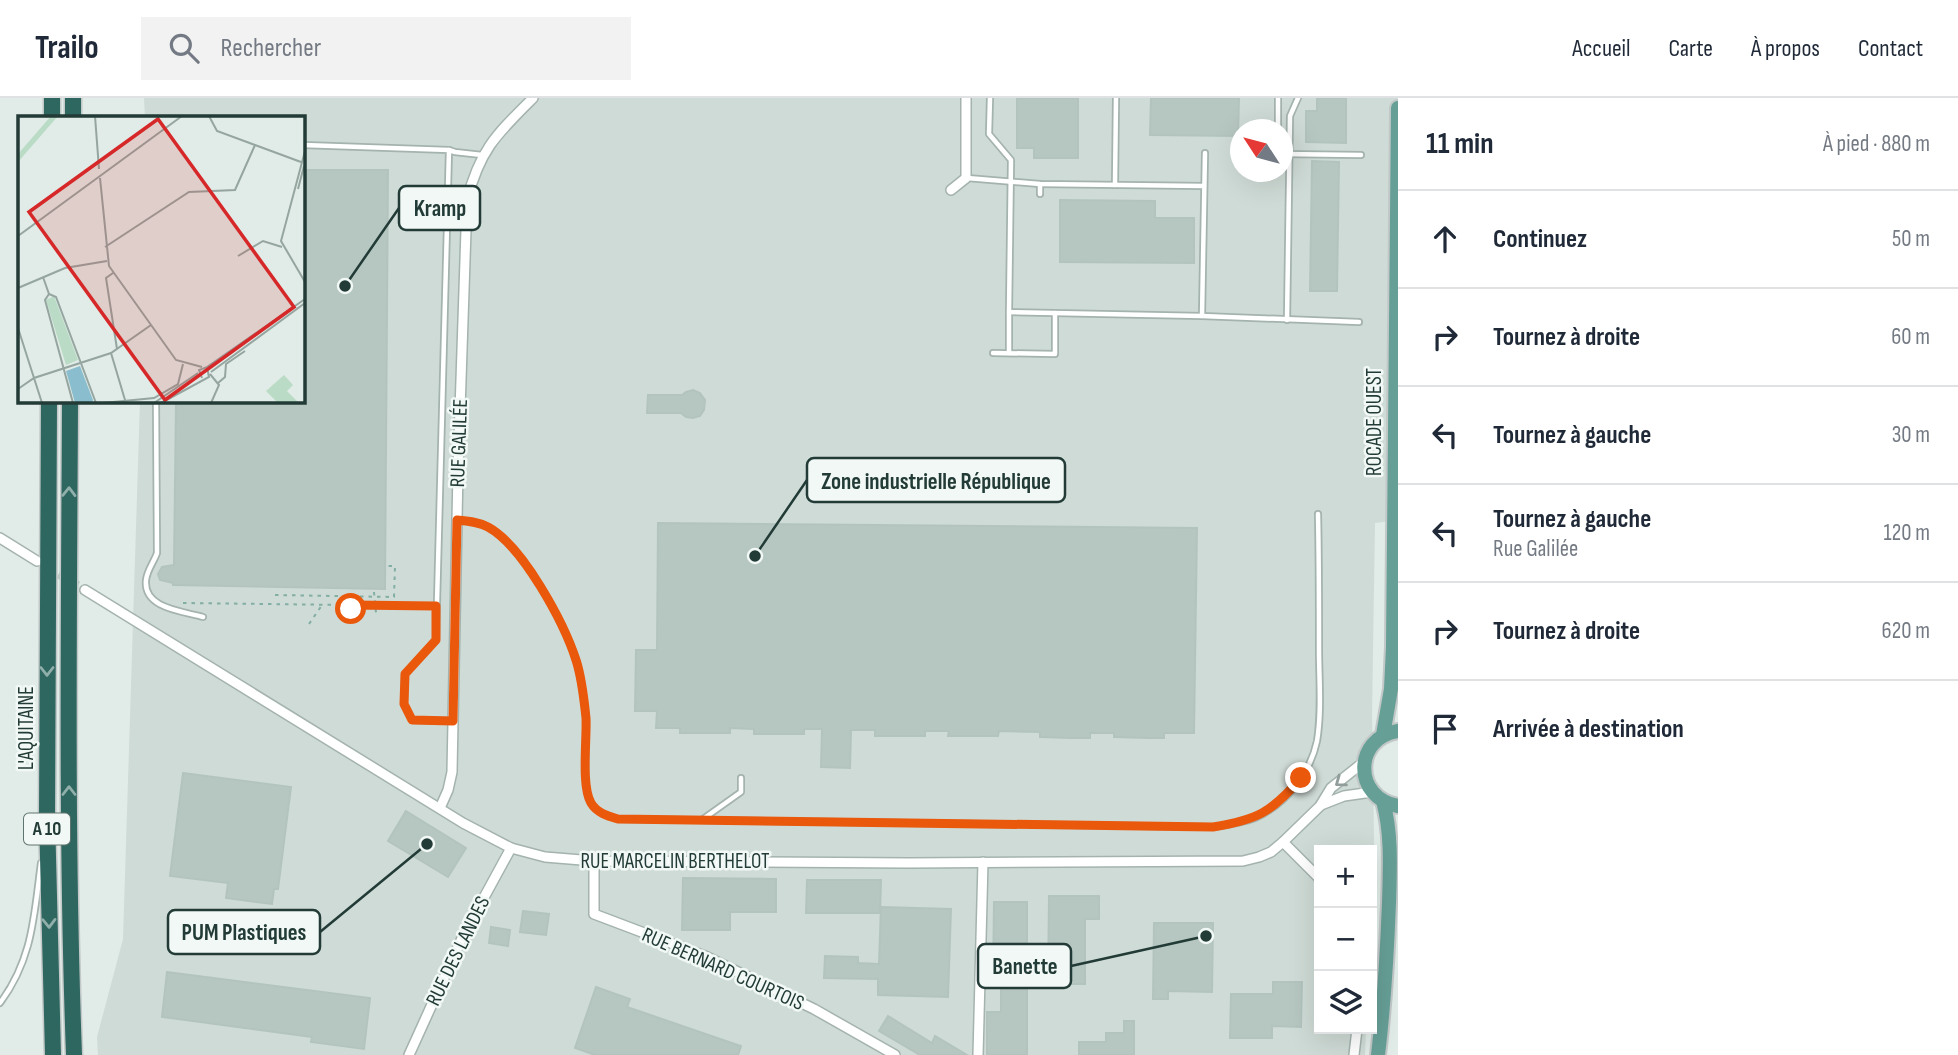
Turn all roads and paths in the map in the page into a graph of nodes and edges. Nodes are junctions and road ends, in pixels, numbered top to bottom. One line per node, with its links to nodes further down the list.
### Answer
1 (52, 98): 10 (highway)
2 (73, 98): 11 (highway)
3 (533, 98): 18 (street, RUE GALILÉE)
4 (967, 98): 20 (street)
5 (990, 98): 21 (lane)
6 (1116, 98): 24 (lane)
7 (1278, 98): 12 (lane)
8 (1298, 98): 13 (lane)
9 (1398, 108): 60 (main road, ROCADE OUEST)
10 (52, 116)
11 (73, 116)
12 (1278, 116): 13 (lane)
13 (1290, 116)
14 (304, 145): 15 (lane)
15 (449, 150): 18 (lane); 53 (lane)
16 (1205, 153): 25 (lane)
17 (1293, 154): 19 (lane)
18 (483, 155): 39 (street, RUE GALILÉE)
19 (1361, 155)
20 (966, 178): 21 (lane); 26 (street)
21 (1011, 181): 23 (lane); 28 (lane)
22 (1289, 182): 31 (lane)
23 (1040, 184): 24 (lane); 27 (lane)
24 (1115, 185): 25 (lane)
25 (1204, 186): 30 (lane)
26 (951, 190)
27 (1040, 194)
28 (1009, 312): 29 (lane); 34 (lane)
29 (1055, 313): 30 (lane); 34 (lane)
30 (1202, 316): 31 (lane)
31 (1287, 320): 32 (lane)
32 (1359, 322)
33 (992, 353): 34 (lane)
34 (1009, 353)
35 (49, 402): 67 (highway, L'AQUITAINE / A 10, one-way to 67)
36 (70, 402): 77 (highway, L'AQUITAINE / A 10, one-way to 36)
37 (156, 402): 56 (lane)
38 (1318, 514): 68 (lane)
39 (457, 520): 58 (street, RUE GALILÉE); 68 (lane)
40 (0, 538): 41 (street)
41 (37, 561)
42 (385, 566): 48 (path)
43 (85, 590): 66 (street, RUE MARCELIN BERTHELOT)
44 (351, 591): 47 (path)
45 (374, 592): 48 (path)
46 (275, 595): 47 (path)
47 (351, 596): 48 (path); 51 (path)
48 (374, 597): 52 (path)
49 (182, 603): 50 (path)
50 (322, 605): 51 (path); 57 (path)
51 (351, 605): 52 (path); 54 (path)
52 (374, 606): 53 (path); 55 (path)
53 (436, 606): 58 (lane)
54 (346, 612)
55 (376, 612)
56 (202, 617)
57 (309, 624)
58 (453, 721): 66 (street, RUE GALILÉE)
59 (1398, 731): 60 (main road)
60 (1383, 736): 61 (main road)
61 (1365, 761): 63 (main road); 64 (street, RUE MARCELIN BERTHELOT, one-way to 64)
62 (741, 778): 68 (lane)
63 (1378, 797): 64 (street, RUE MARCELIN BERTHELOT); 65 (main road); 82 (main road)
64 (1320, 806): 69 (street, RUE MARCELIN BERTHELOT)
65 (1398, 806)
66 (440, 808): 70 (street, RUE MARCELIN BERTHELOT)
67 (47, 817): 74 (lane); 76 (highway, L'AQUITAINE / A 10, one-way to 76)
68 (702, 820)
69 (1283, 842): 72 (street, RUE MARCELIN BERTHELOT); 73 (street)
70 (511, 848): 71 (street, RUE MARCELIN BERTHELOT); 78 (street, RUE DES LANDES)
71 (594, 861): 72 (street, RUE MARCELIN BERTHELOT); 79 (street, RUE BERNARD COURTOIS)
72 (983, 862): 80 (street)
73 (1314, 873)
74 (0, 1003)
75 (1356, 1034): 81 (street)
76 (53, 1055)
77 (74, 1055)
78 (409, 1055)
79 (895, 1055)
80 (978, 1055)
81 (1354, 1055)
82 (1378, 1055)

